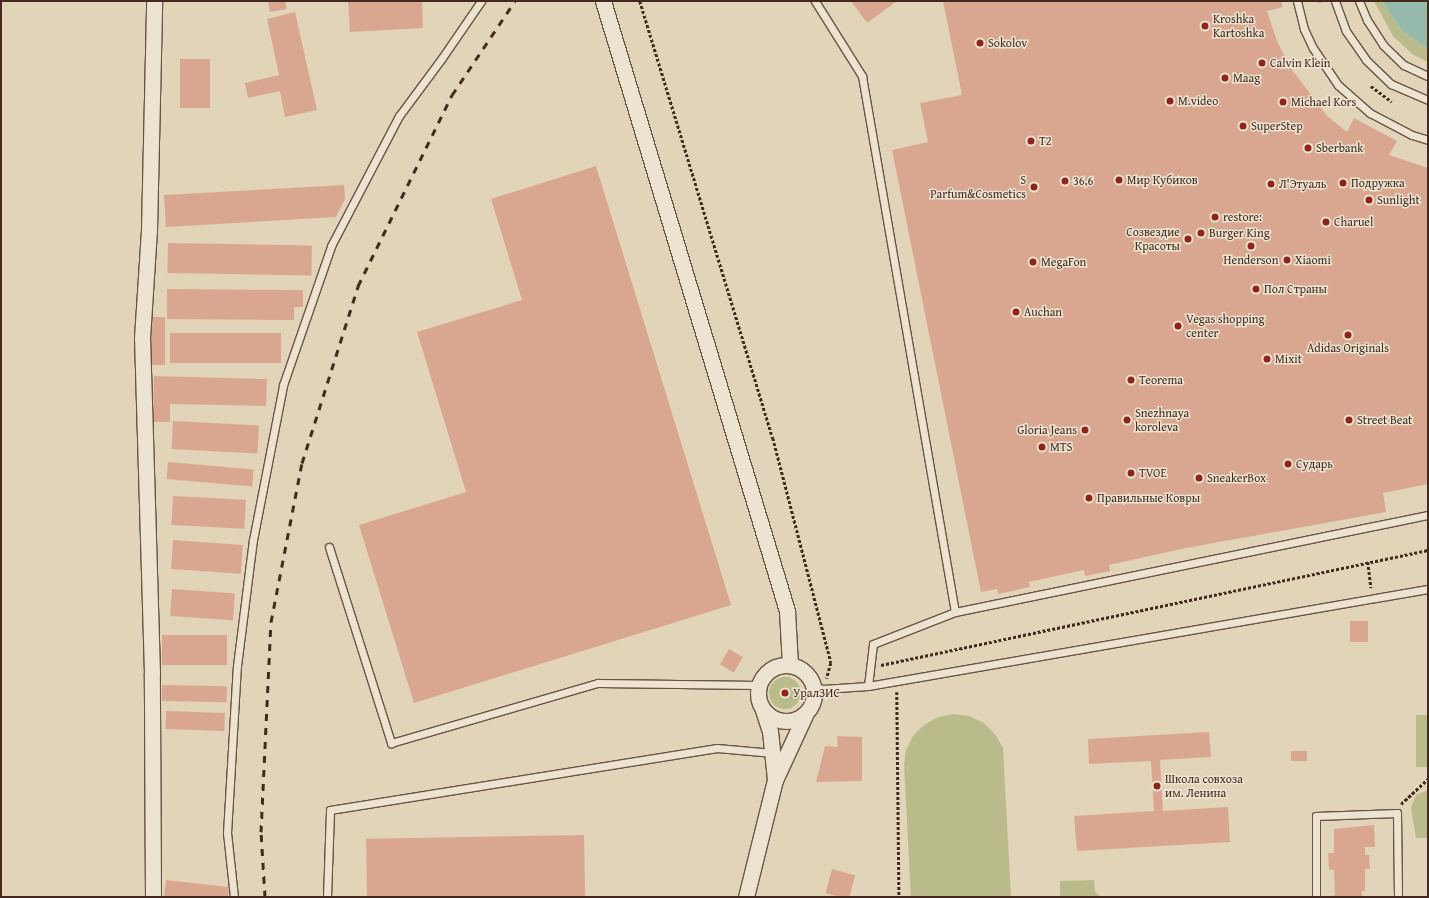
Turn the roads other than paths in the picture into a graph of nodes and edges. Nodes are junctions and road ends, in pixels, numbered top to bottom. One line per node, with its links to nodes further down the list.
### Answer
1 (154, 1): 23 (street)
2 (481, 1): 24 (lane)
3 (603, 1): 15 (street)
4 (815, 1): 14 (lane)
5 (1297, 1): 10 (lane)
6 (1335, 1): 9 (lane)
7 (1359, 1): 8 (lane)
8 (1428, 76)
9 (1428, 100)
10 (1428, 140)
11 (1428, 515): 14 (lane)
12 (329, 547): 16 (lane)
13 (1428, 589): 17 (lane)
14 (955, 612): 17 (lane)
15 (790, 664): 16 (street); 18 (street)
16 (758, 685): 19 (street)
17 (868, 686): 18 (lane)
18 (818, 688): 20 (street)
19 (763, 710): 20 (street); 21 (street)
20 (805, 715): 22 (street)
21 (774, 753): 22 (street); 25 (lane)
22 (776, 780): 26 (street)
23 (153, 897)
24 (234, 897)
25 (327, 897)
26 (746, 897)
27 (1316, 897): 28 (lane)
28 (1398, 897)

